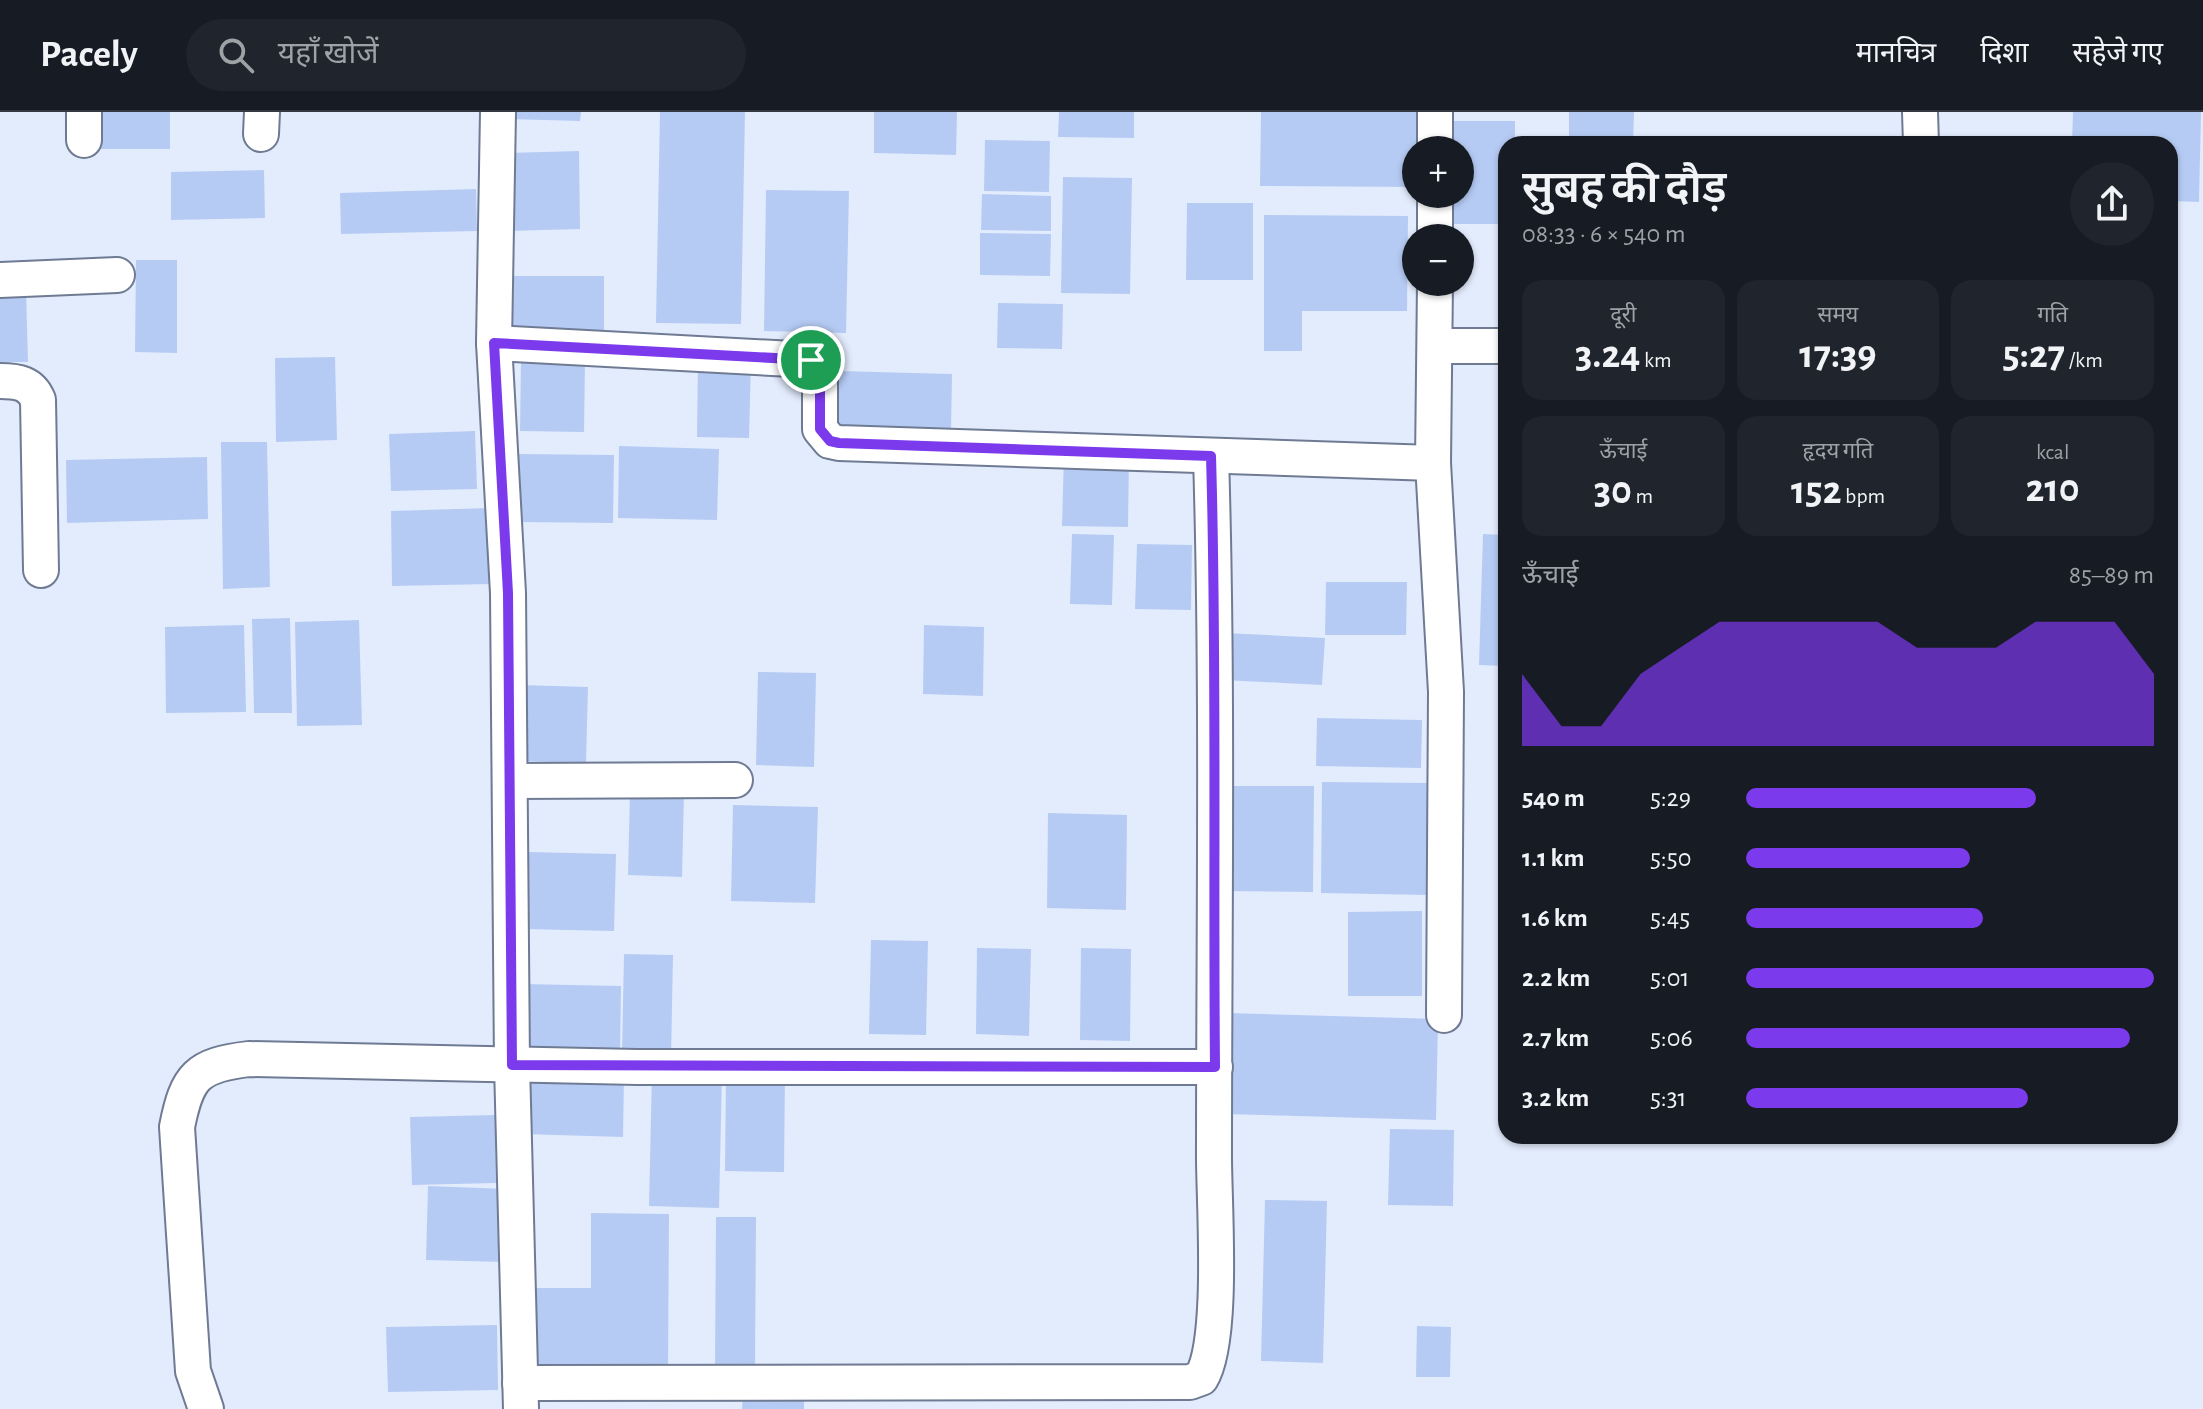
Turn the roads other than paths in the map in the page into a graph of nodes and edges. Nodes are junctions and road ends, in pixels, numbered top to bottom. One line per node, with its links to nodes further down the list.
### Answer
1 (498, 112): 9 (street)
2 (1435, 112): 4 (street)
3 (1920, 112): 5 (street)
4 (1435, 136)
5 (1921, 136)
6 (117, 275): 7 (street)
7 (0, 280)
8 (1435, 296): 10 (street)
9 (494, 343): 13 (street); 17 (street)
10 (1435, 346): 11 (street); 14 (street)
11 (1498, 346)
12 (0, 381): 15 (street)
13 (1211, 456): 14 (street); 20 (street)
14 (1433, 463): 18 (street)
15 (41, 570)
16 (735, 780): 17 (street)
17 (510, 781): 19 (street)
18 (1444, 1015)
19 (512, 1065): 20 (street); 21 (street); 22 (street)
20 (1215, 1067): 21 (street)
21 (520, 1396)
22 (206, 1409)

